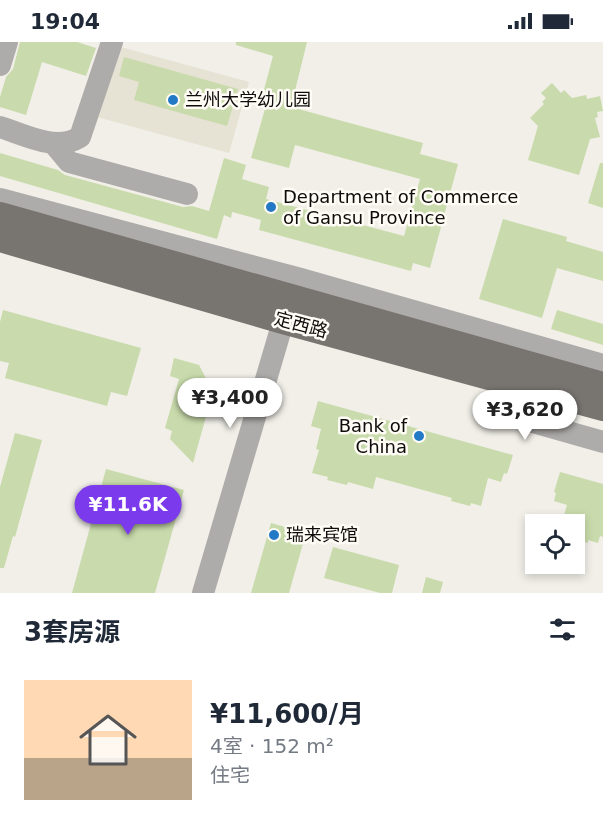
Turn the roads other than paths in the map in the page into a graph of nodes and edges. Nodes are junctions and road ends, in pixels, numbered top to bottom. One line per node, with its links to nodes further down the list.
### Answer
1 (7, 42): 3 (street)
2 (112, 42): 5 (street)
3 (0, 65)
4 (0, 127): 5 (street)
5 (54, 144): 6 (street)
6 (187, 195)
7 (0, 199): 10 (street)
8 (0, 216): 10 (main road, 定西路)
9 (0, 238): 10 (main road, 定西路)
10 (290, 298): 11 (street); 12 (main road, 定西路); 13 (main road, 定西路); 16 (street)
11 (603, 365)
12 (603, 386)
13 (532, 387): 14 (main road, 定西路); 15 (street)
14 (603, 407)
15 (603, 442)
16 (203, 593)

